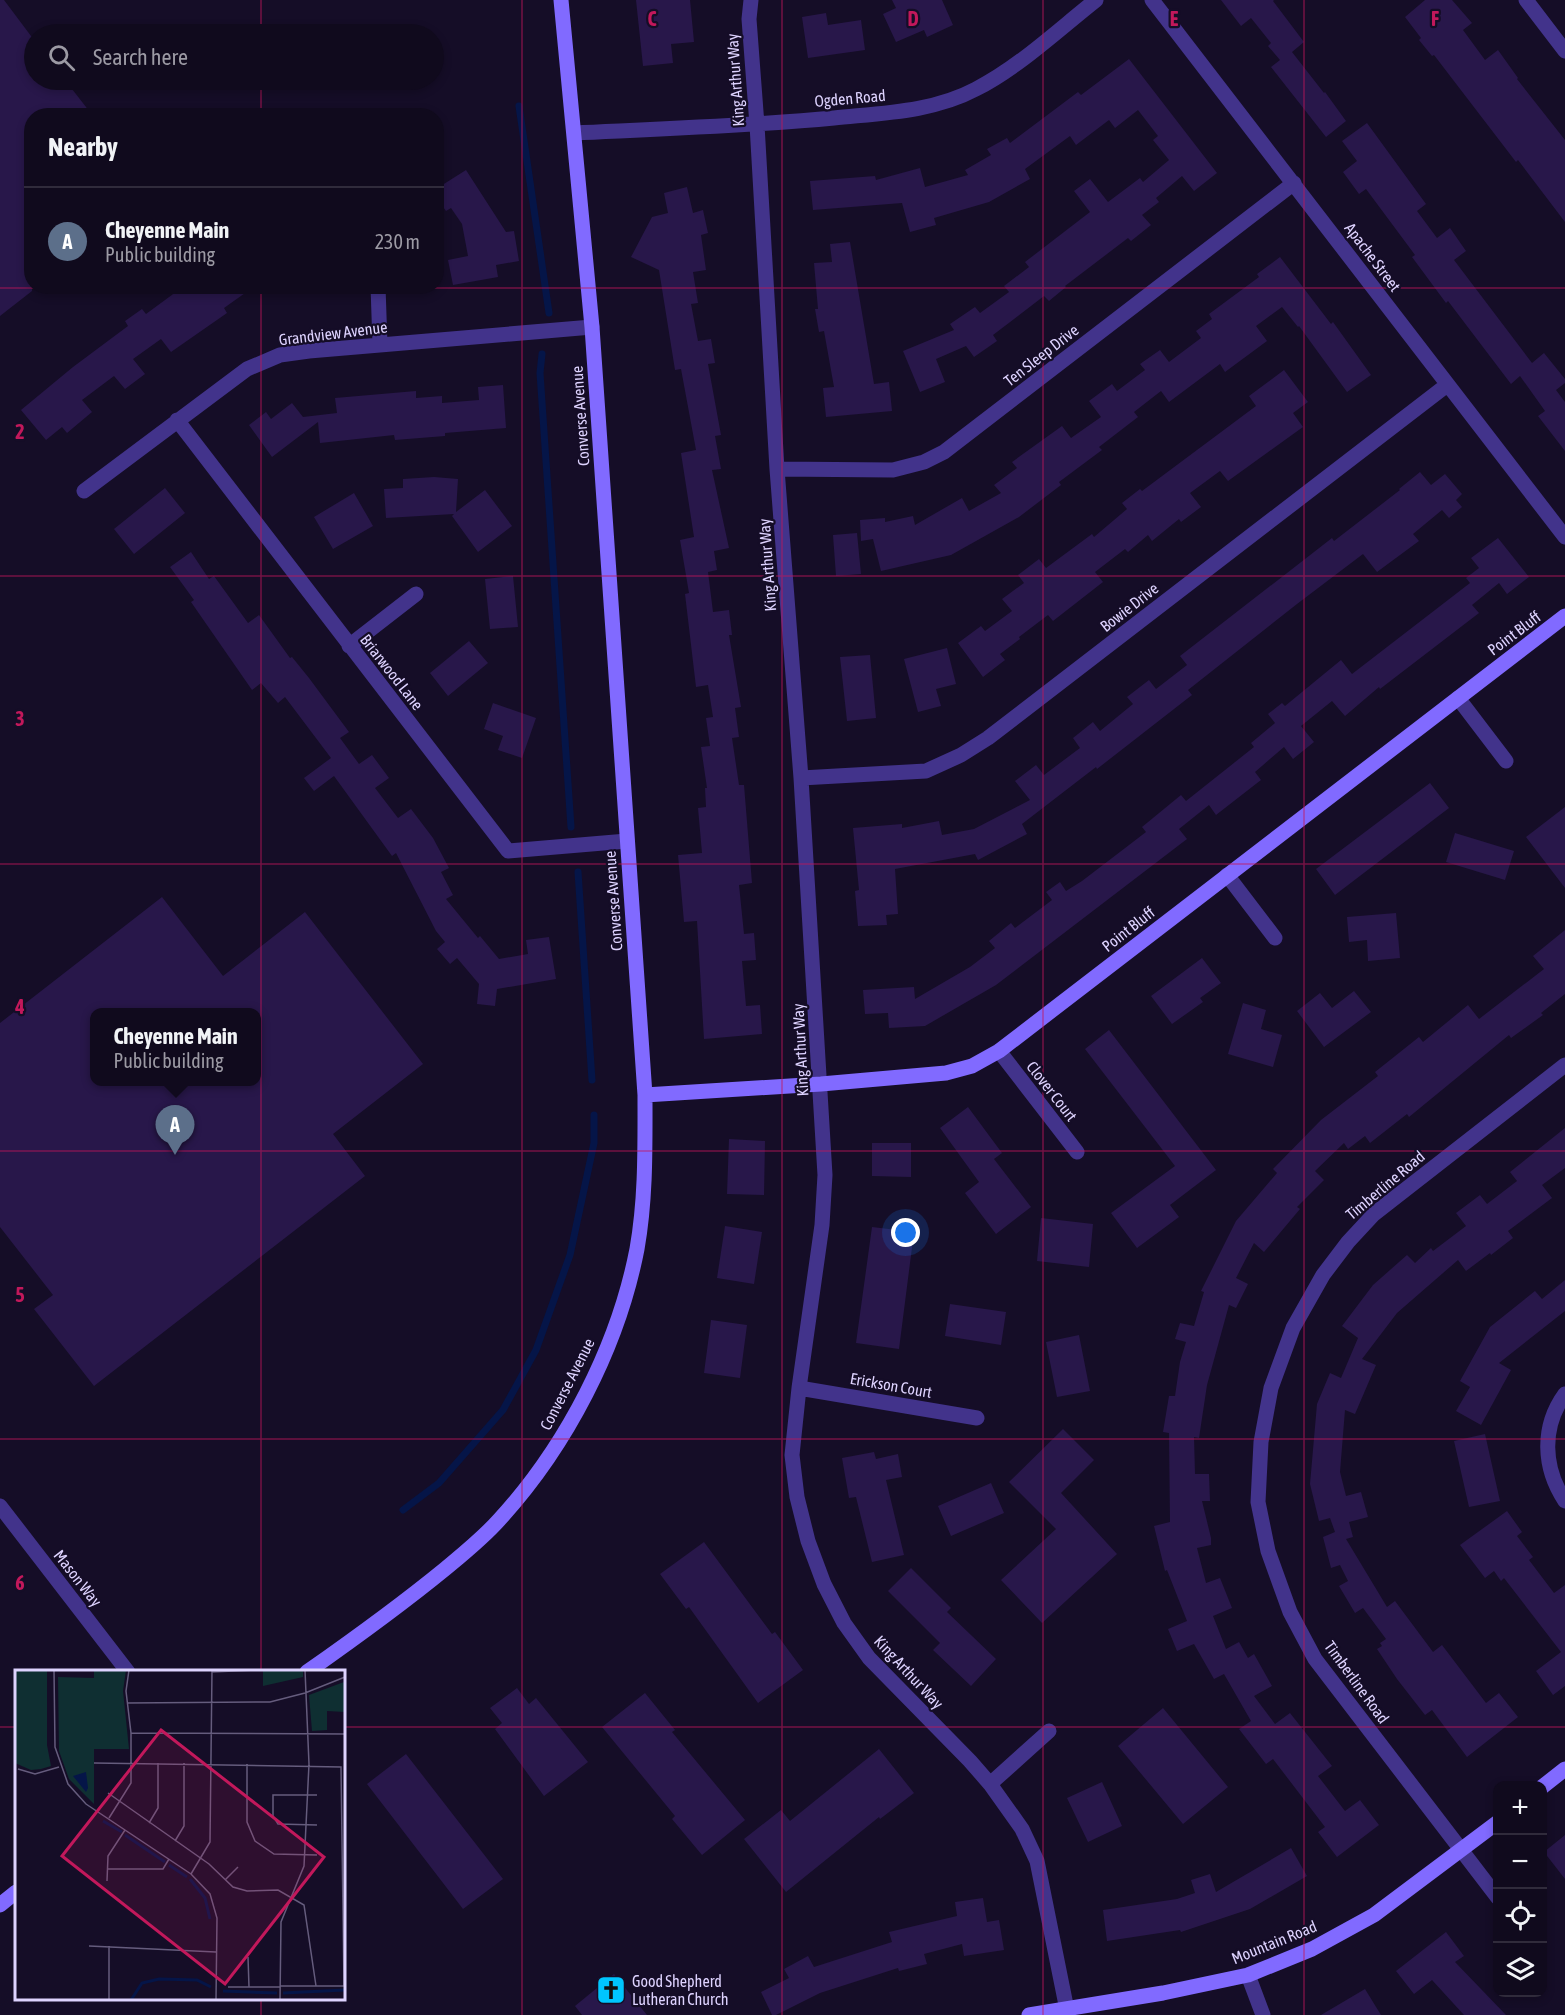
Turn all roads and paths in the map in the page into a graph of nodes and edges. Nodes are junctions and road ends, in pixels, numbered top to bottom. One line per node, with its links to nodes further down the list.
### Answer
1 (561, 0): 8 (main road, Converse Avenue)
2 (751, 0): 7 (street, King Arthur Way)
3 (1096, 0): 7 (street, Ogden Road)
4 (1152, 0): 9 (street, Apache Street)
5 (1526, 0): 6 (street)
6 (1565, 51)
7 (757, 125): 8 (street, Ogden Road); 15 (street, King Arthur Way)
8 (575, 133): 11 (main road, Converse Avenue)
9 (1294, 183): 13 (street, Apache Street); 15 (street, Ten Sleep Drive)
10 (378, 294): 12 (street)
11 (592, 327): 12 (street, Grandview Avenue); 24 (main road, Converse Avenue)
12 (380, 345): 14 (street, Grandview Avenue)
13 (1447, 385): 17 (street, Apache Street); 23 (street, Bowie Drive)
14 (177, 420): 16 (street, Grandview Avenue); 20 (street, Briarwood Lane)
15 (777, 469): 23 (street, King Arthur Way)
16 (84, 491)
17 (1565, 537)
18 (416, 594): 20 (street)
19 (1565, 616): 21 (main road, Point Bluff)
20 (350, 646): 24 (street, Briarwood Lane)
21 (1458, 698): 22 (street); 25 (main road, Point Bluff)
22 (1506, 761)
23 (801, 778): 29 (street, King Arthur Way)
24 (627, 841): 30 (main road, Converse Avenue)
25 (1227, 875): 26 (street); 27 (main road, Point Bluff)
26 (1275, 938)
27 (999, 1052): 29 (main road, Point Bluff); 31 (street, Clover Court)
28 (1565, 1065): 44 (street, Timberline Road)
29 (821, 1084): 30 (main road, Point Bluff); 32 (street, King Arthur Way)
30 (645, 1095): 38 (main road, Converse Avenue)
31 (1077, 1152)
32 (799, 1388): 34 (street, Erickson Court); 42 (street, King Arthur Way)
33 (1565, 1394): 35 (street)
34 (977, 1418)
35 (1565, 1501)
36 (0, 1506): 37 (street, Mason Way)
37 (127, 1670)
38 (309, 1670)
39 (1049, 1731): 42 (street)
40 (1565, 1769): 41 (main road)
41 (1547, 1782)
42 (990, 1784): 49 (street, King Arthur Way)
43 (1493, 1825): 44 (main road, Mountain Road)
44 (1461, 1850): 46 (street, Timberline Road); 48 (main road, Mountain Road)
45 (15, 1893): 47 (main road)
46 (1493, 1894)
47 (0, 1905)
48 (1248, 1975): 49 (main road, Mountain Road); 51 (street)
49 (1067, 2012): 50 (main road, Mountain Road)
50 (1029, 2015)
51 (1263, 2015)

